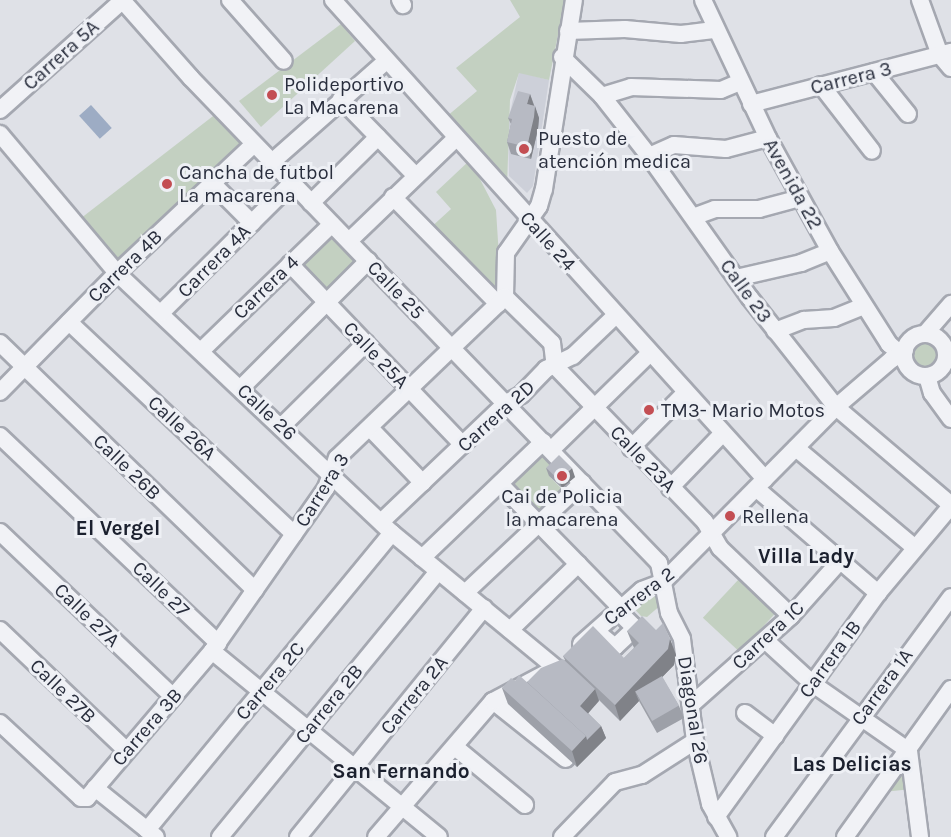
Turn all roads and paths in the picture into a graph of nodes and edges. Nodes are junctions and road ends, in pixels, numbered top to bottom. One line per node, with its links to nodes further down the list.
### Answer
1 (122, 0): 20 (street, Carrera 5A); 26 (street, Calle 25)
2 (230, 0): 11 (street)
3 (574, 0): 8 (street)
4 (703, 0): 7 (street, Avenida 22)
5 (920, 0): 9 (street)
6 (339, 1): 12 (street, Calle 24)
7 (716, 30): 8 (street); 15 (street, Avenida 22)
8 (568, 31): 10 (street)
9 (945, 53): 13 (street); 14 (street, Carrera 3)
10 (562, 57): 17 (street, Calle 23); 37 (street)
11 (284, 61)
12 (386, 61): 18 (street); 24 (street, Calle 24)
13 (951, 68)
14 (874, 72): 16 (street, Carrera 3); 21 (street)
15 (740, 82): 17 (street); 19 (street, Avenida 22)
16 (821, 85): 19 (street, Carrera 3); 27 (street)
17 (602, 96): 28 (street, Calle 23)
18 (341, 99): 23 (street); 29 (street)
19 (751, 104): 25 (street, Avenida 22)
20 (0, 110)
21 (908, 114)
22 (0, 134): 44 (street, Calle 26)
23 (378, 137): 30 (street); 35 (street)
24 (456, 138): 30 (street); 37 (street, Calle 24)
25 (768, 138): 28 (street); 34 (street, Avenida 22)
26 (254, 144): 29 (street, Calle 25); 32 (street, Carrera 4B)
27 (872, 151)
28 (650, 156): 36 (street, Calle 23)
29 (272, 162): 31 (street, Calle 25)
30 (416, 176): 33 (street)
31 (292, 183): 35 (street, Calle 25); 38 (street, Carrera 4A)
32 (213, 184): 38 (street); 44 (street, Carrera 4B)
33 (393, 197): 40 (street); 46 (street, Calle 23A)
34 (800, 198): 36 (street); 41 (street, Avenida 22)
35 (311, 203): 39 (street, Calle 25)
36 (693, 217): 45 (street, Calle 23)
37 (528, 220): 46 (street); 51 (street, Calle 24)
38 (252, 223): 50 (street, Carrera 4A)
39 (332, 224): 40 (street, Calle 25); 43 (street, Carrera 4)
40 (349, 242): 42 (street, Calle 25)
41 (830, 251): 45 (street); 49 (street, Avenida 22)
42 (368, 261): 47 (street); 57 (street, Calle 25)
43 (290, 264): 47 (street, Calle 25A); 58 (street, Carrera 4)
44 (117, 273): 50 (street, Calle 26); 52 (street, Carrera 4B)
45 (736, 278): 53 (street, Calle 23)
46 (501, 301): 57 (street, Carrera 3); 62 (street, Calle 23A)
47 (327, 302): 56 (street, Calle 25A); 65 (street)
48 (951, 304): 54 (street)
49 (864, 306): 53 (street); 59 (street, Avenida 22)
50 (161, 314): 58 (street, Calle 26)
51 (616, 315): 60 (street, Calle 24); 62 (street, Carrera 2D)
52 (69, 322): 63 (street, Carrera 4B); 91 (street, Calle 26A)
53 (775, 331): 70 (street, Calle 23)
54 (925, 334): 59 (street); 61 (street)
55 (0, 343): 63 (street, Calle 26B)
56 (366, 343): 66 (street, Calle 25A); 73 (street)
57 (453, 347): 66 (street, Carrera 3); 69 (street, Calle 25)
58 (201, 351): 65 (street, Calle 26)
59 (904, 351): 64 (street); 70 (street, Carrera 2)
60 (650, 353): 68 (street, Calle 24); 71 (street)
61 (949, 359): 64 (street)
62 (555, 366): 69 (street, Carrera 2D); 71 (street, Calle 23A)
63 (24, 368): 67 (street, Carrera 4B); 99 (street, Calle 26B)
64 (927, 376): 72 (street)
65 (242, 388): 73 (street, Calle 26)
66 (410, 390): 74 (street, Carrera 3); 77 (street, Calle 25A)
67 (0, 392)
68 (686, 392): 75 (street, Calle 24); 79 (street)
69 (506, 403): 77 (street, Carrera 2D); 78 (street, Calle 25)
70 (836, 407): 80 (street, Carrera 2); 87 (street, Calle 23)
71 (594, 408): 78 (street); 79 (street, Calle 23A)
72 (951, 418)
73 (282, 426): 81 (street, Calle 26)
74 (370, 428): 81 (street, Carrera 3); 82 (street)
75 (723, 433): 85 (street, Calle 24); 86 (street)
76 (0, 436): 110 (street, Calle 27)
77 (463, 445): 82 (street, Carrera 2D)
78 (547, 446): 83 (street, Calle 25); 84 (street)
79 (631, 448): 86 (street, Calle 23A)
80 (796, 448): 85 (street, Carrera 2); 93 (street)
81 (331, 472): 89 (street, Calle 26); 91 (street, Carrera 3)
82 (423, 483): 89 (street, Carrera 2D)
83 (582, 483): 88 (street); 98 (street, Calle 25)
84 (500, 484): 88 (street); 94 (street)
85 (761, 484): 92 (street, Carrera 2); 95 (street, Calle 24)
86 (670, 488): 92 (street, Calle 23A)
87 (951, 506): 93 (street, Carrera 1B)
88 (539, 524): 96 (street); 100 (street)
89 (386, 528): 94 (street, Calle 26); 114 (street, Carrera 2C)
90 (0, 532): 115 (street, Calle 27A)
91 (294, 534): 99 (street, Carrera 3)
92 (712, 537): 98 (street, Carrera 2); 105 (street, Calle 23A)
93 (915, 549): 101 (street, Carrera 1B)
94 (422, 558): 97 (street, Calle 26)
95 (840, 561): 101 (street, Calle 24); 105 (street, Carrera 1C)
96 (578, 564): 104 (street); 107 (street)
97 (438, 572): 100 (street, Calle 26); 122 (street, Carrera 2B)
98 (663, 582): 104 (street, Carrera 2); 117 (street, Diagonal 26)
99 (255, 590): 110 (street, Carrera 3)
100 (465, 593): 103 (street, Calle 26)
101 (878, 593): 112 (street, Carrera 1B)
102 (951, 597): 120 (street, Carrera 1A)
103 (484, 608): 107 (street, Calle 26); 129 (street, Carrera 2A)
104 (618, 608): 108 (street, Carrera 2); 108 (street)
105 (791, 616): 109 (street, Carrera 1C)
106 (0, 630): 126 (street, Calle 27B)
107 (510, 630): 111 (street, Calle 26)
108 (596, 630): 111 (street, Carrera 2)
109 (765, 640): 112 (street); 117 (street, Carrera 1C)
110 (215, 647): 114 (street, Calle 27); 115 (street, Carrera 3B)
111 (556, 668): 116 (street, Carrera 2)
112 (813, 684): 120 (street); 123 (street, Carrera 1B)
113 (951, 689): 119 (street)
114 (261, 692): 122 (street, Calle 27); 135 (street, Carrera 2C)
115 (173, 697): 126 (street, Carrera 3B)
116 (493, 701): 125 (street, Carrera 2); 128 (street)
117 (692, 704): 124 (street, Diagonal 26)
118 (745, 713): 123 (street)
119 (944, 713): 127 (street)
120 (860, 717): 127 (street); 142 (street, Carrera 1A)
121 (0, 723): 130 (street, Carrera 3B)
122 (307, 731): 129 (street, Calle 27); 136 (street, Carrera 2B)
123 (775, 736): 134 (street, Carrera 1B)
124 (695, 741): 134 (street, Diagonal 26); 140 (street)
125 (454, 747): 131 (street); 132 (street, Carrera 2)
126 (127, 751): 130 (street, Carrera 3B)
127 (909, 751): 133 (street); 145 (street)
128 (566, 759)
129 (354, 768): 132 (street, Calle 27); 137 (street, Carrera 2A)
130 (95, 788): 135 (street)
131 (525, 805)
132 (402, 808): 138 (street, Carrera 2); 139 (street, Calle 27)
133 (860, 816): 143 (street); 144 (street)
134 (716, 817): 141 (street, Diagonal 26)
135 (151, 833)
136 (220, 837)
137 (297, 837)
138 (376, 837)
139 (439, 837)
140 (562, 837)
141 (728, 837)
142 (774, 837)
143 (845, 837)
144 (860, 837)
145 (920, 837)

